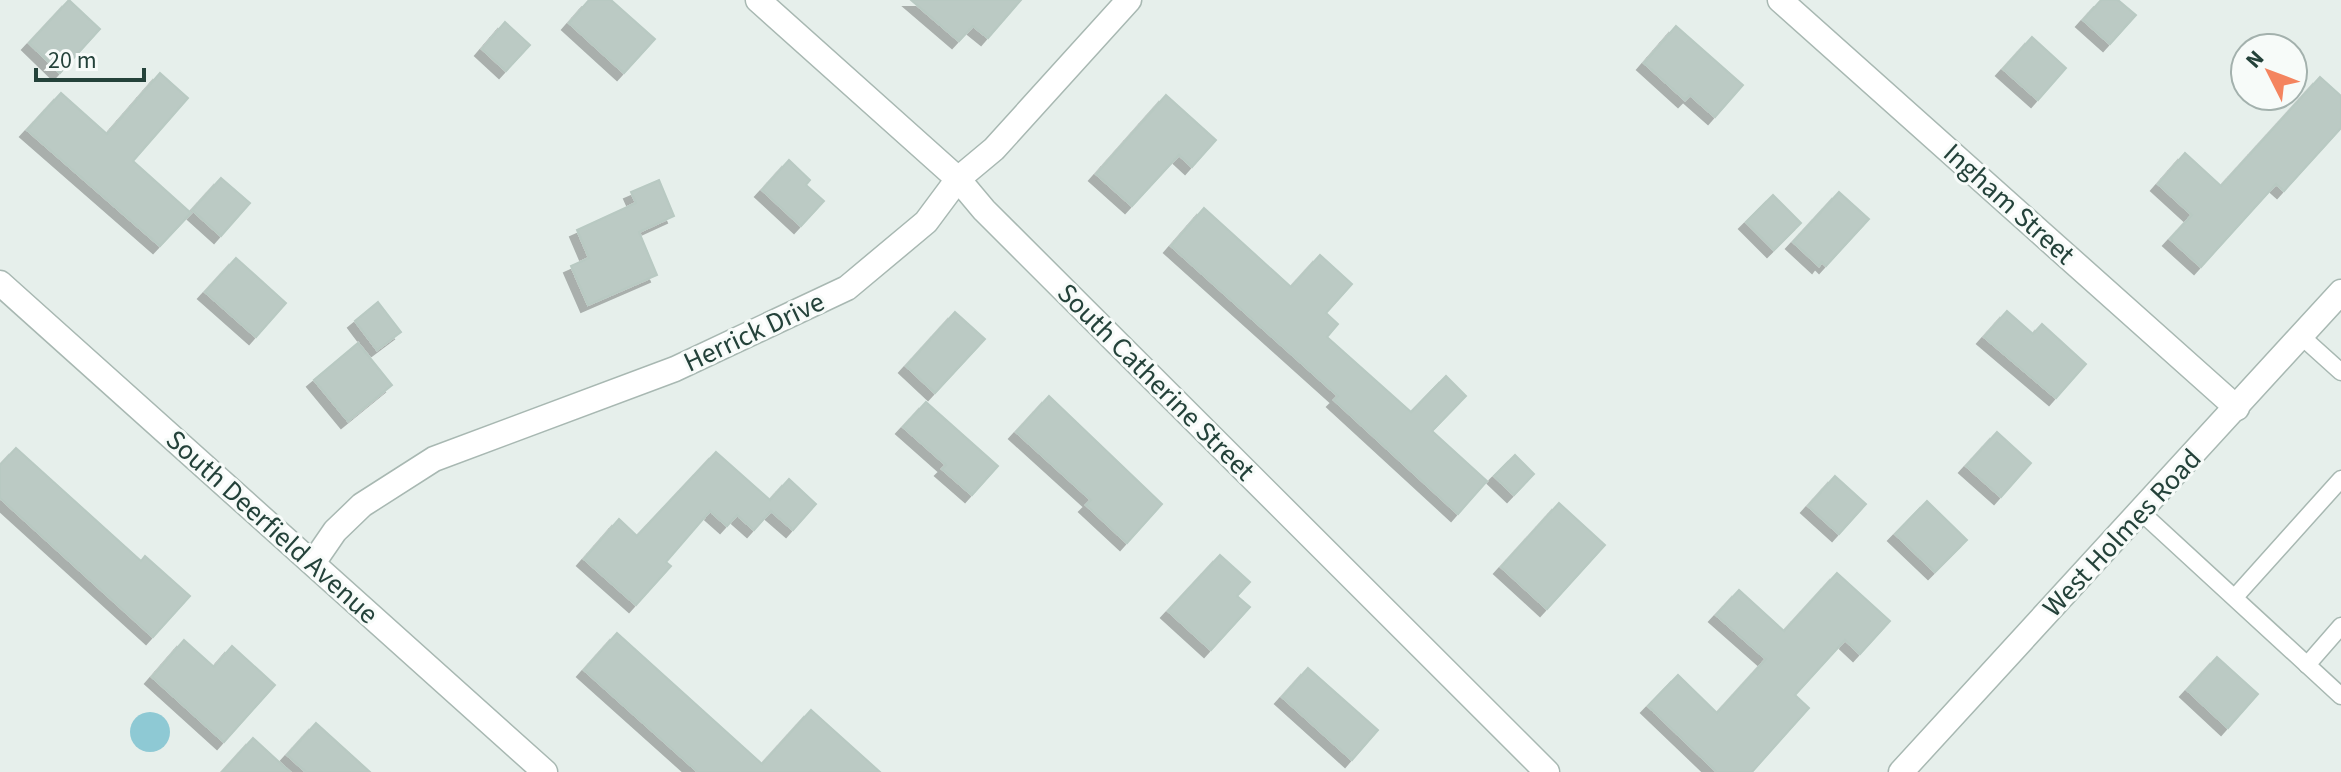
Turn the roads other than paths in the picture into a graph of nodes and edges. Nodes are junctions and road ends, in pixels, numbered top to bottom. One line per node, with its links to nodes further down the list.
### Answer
1 (758, 0): 4 (street, South Catherine Street)
2 (1129, 0): 4 (street, Herrick Drive)
3 (1780, 0): 9 (street, Ingham Street)
4 (958, 179): 12 (street, Herrick Drive); 18 (street, South Catherine Street)
5 (0, 283): 12 (street, South Deerfield Avenue)
6 (2341, 292): 7 (street, West Holmes Road)
7 (2301, 336): 8 (lane); 9 (street, West Holmes Road)
8 (2341, 372)
9 (2237, 408): 11 (street, West Holmes Road)
10 (2341, 479): 13 (lane)
11 (2142, 513): 13 (lane); 19 (street, West Holmes Road)
12 (313, 563): 17 (street, South Deerfield Avenue)
13 (2235, 597): 15 (lane)
14 (2341, 626): 15 (lane)
15 (2307, 665): 16 (lane)
16 (2341, 696)
17 (545, 772)
18 (1547, 772)
19 (1901, 772)

